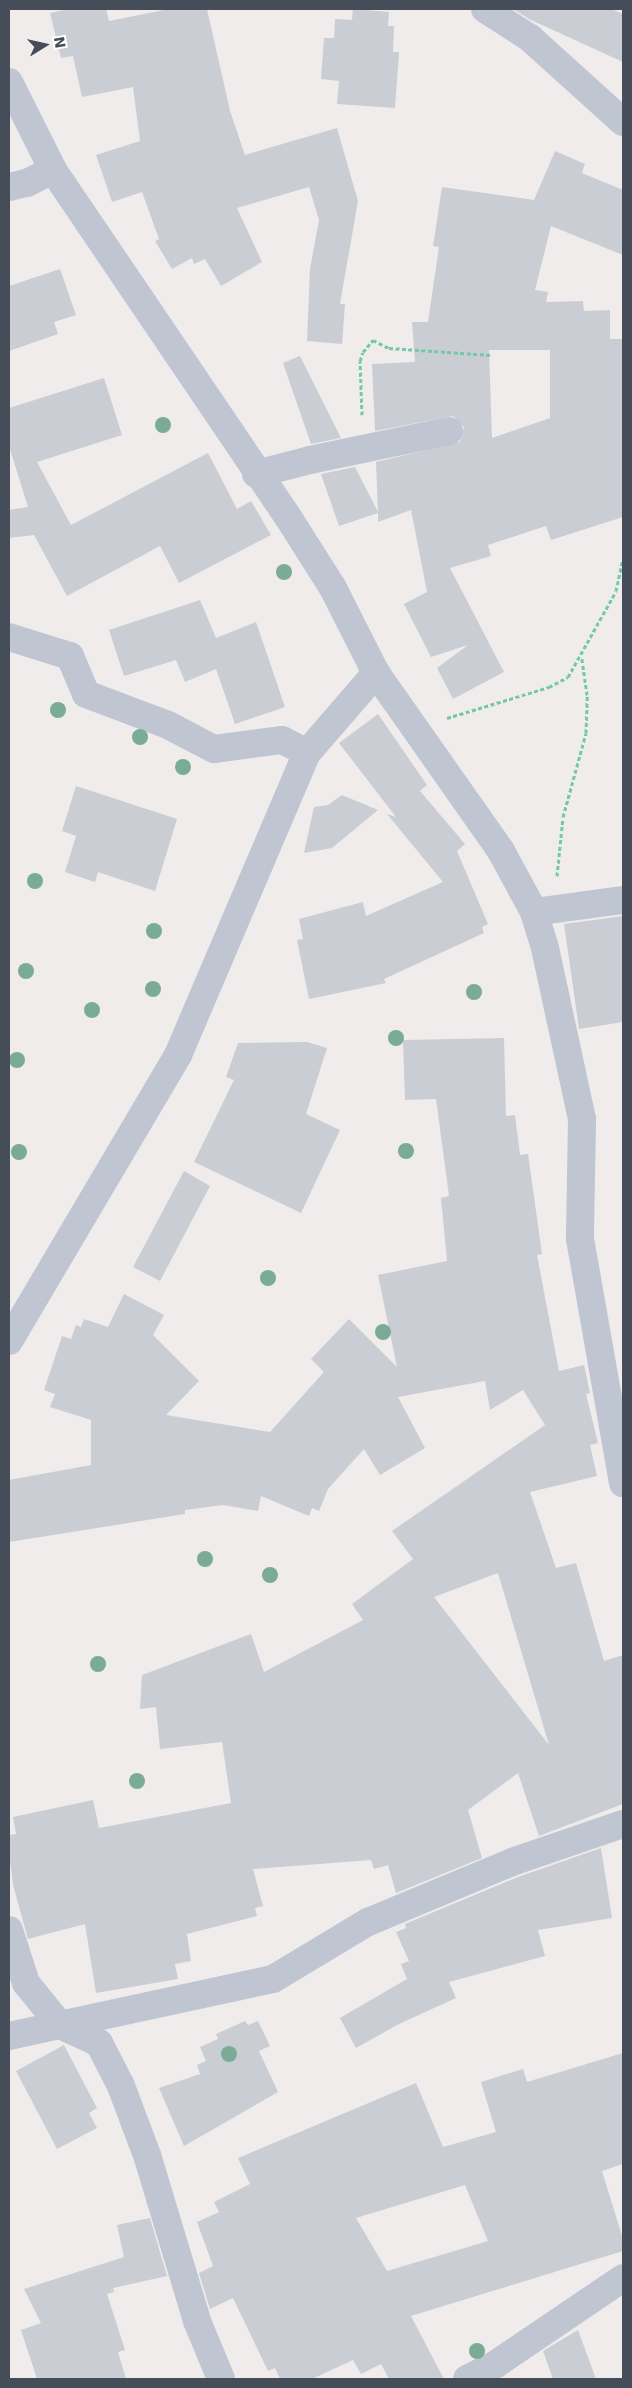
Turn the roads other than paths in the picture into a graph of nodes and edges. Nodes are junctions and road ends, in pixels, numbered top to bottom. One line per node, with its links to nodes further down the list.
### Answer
1 (485, 9): 3 (street)
2 (9, 82): 4 (street)
3 (623, 122)
4 (53, 170): 5 (street); 7 (street)
5 (9, 187)
6 (449, 431): 7 (street)
7 (256, 474): 9 (street)
8 (9, 637): 10 (street)
9 (376, 672): 10 (street); 12 (street)
10 (307, 754): 13 (street)
11 (623, 900): 12 (street)
12 (544, 911): 14 (street)
13 (9, 1341)
14 (623, 1483)
15 (623, 1824): 17 (street)
16 (9, 1930): 17 (street)
17 (60, 2025): 18 (street); 20 (street)
18 (9, 2036)
19 (623, 2278): 21 (street)
20 (221, 2379)
21 (467, 2379)

